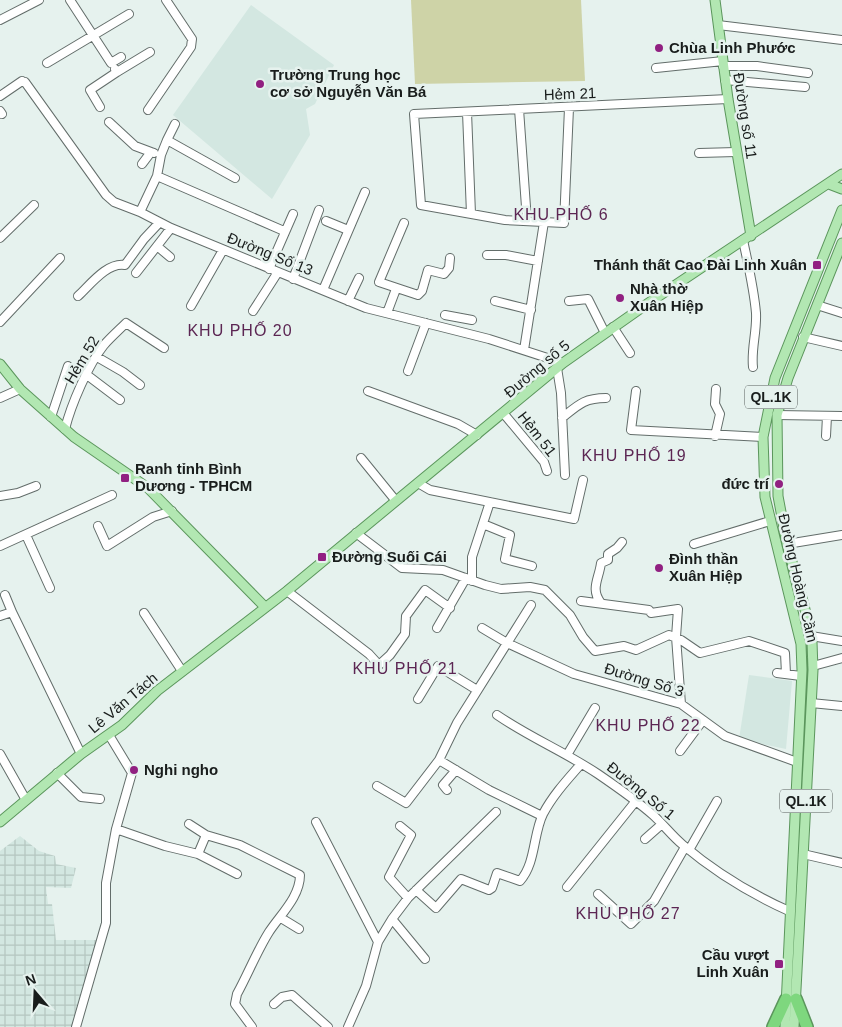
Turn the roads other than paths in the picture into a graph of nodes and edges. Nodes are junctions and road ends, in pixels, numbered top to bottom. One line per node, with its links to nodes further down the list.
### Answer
1 (39, 0): 6 (street)
2 (70, 0): 8 (street)
3 (166, 0): 25 (street)
4 (714, 0): 7 (main road, Đường số 11)
5 (129, 14): 8 (street)
6 (0, 20)
7 (718, 25): 9 (street); 14 (main road, Đường số 11)
8 (94, 36): 12 (street); 13 (street)
9 (842, 40)
10 (150, 52): 16 (street)
11 (121, 58): 13 (street)
12 (47, 63)
13 (111, 63): 16 (street)
14 (723, 64): 15 (street); 17 (street); 18 (main road, Đường số 11)
15 (656, 68)
16 (117, 72): 22 (street)
17 (808, 73)
18 (725, 80): 19 (street); 21 (main road, Đường số 11)
19 (804, 86)
20 (0, 96): 44 (street, Đường Số 13)
21 (728, 99): 23 (street, Hẻm 21); 31 (main road, Đường số 11)
22 (100, 107)
23 (570, 108): 24 (street, Hẻm 21); 49 (street)
24 (519, 109): 26 (street, Hẻm 21); 47 (street)
25 (148, 110)
26 (467, 112): 46 (street); 46 (street, Hẻm 21)
27 (109, 122): 30 (street)
28 (175, 124): 29 (street)
29 (167, 140): 33 (street); 37 (street)
30 (151, 152): 33 (street); 34 (street)
31 (736, 152): 32 (street); 56 (main road, Đường số 11)
32 (699, 153)
33 (161, 155): 36 (street)
34 (142, 164)
35 (842, 174): 38 (main road, Đường số 5)
36 (157, 176): 44 (street); 54 (street)
37 (235, 178)
38 (829, 184): 39 (main road); 56 (main road, Đường số 5)
39 (842, 189)
40 (365, 192): 53 (street)
41 (34, 206): 55 (street)
42 (319, 210): 68 (street)
43 (842, 210): 120 (main road, Đường Hoàng Cầm / QL.1K)
44 (140, 212): 50 (street, Đường Số 13)
45 (293, 214): 54 (street)
46 (471, 214): 47 (street)
47 (527, 221): 49 (street)
48 (326, 222): 53 (street)
49 (544, 222): 64 (street)
50 (159, 223): 52 (street, Đường Số 13); 72 (street)
51 (404, 223): 70 (street)
52 (171, 228): 58 (street); 59 (street, Đường Số 13)
53 (348, 230): 71 (street)
54 (284, 231): 65 (street)
55 (0, 238)
56 (747, 238): 88 (main road, Đường số 5); 99 (street)
57 (842, 243): 76 (main road, Đường Hoàng Cầm / QL.1K)
58 (157, 246): 61 (street); 67 (street)
59 (223, 250): 65 (street, Đường Số 13); 77 (street)
60 (487, 255): 64 (street)
61 (170, 257)
62 (60, 258): 85 (street)
63 (450, 258): 70 (street)
64 (538, 261): 79 (street)
65 (269, 269): 66 (street, Đường Số 13)
66 (278, 272): 68 (street, Đường Số 13); 80 (street)
67 (136, 273)
68 (293, 278): 71 (street, Đường Số 13)
69 (360, 278): 73 (street)
70 (396, 289): 82 (street)
71 (323, 290): 73 (street, Đường Số 13)
72 (78, 296)
73 (348, 301): 82 (street, Đường Số 13)
74 (495, 301): 79 (street)
75 (569, 302): 89 (street)
76 (817, 305): 81 (street); 90 (main road, Đường Hoàng Cầm / QL.1K)
77 (191, 306)
78 (448, 306): 83 (street)
79 (531, 310): 93 (street)
80 (253, 311)
81 (842, 312)
82 (387, 313): 86 (street, Đường Số 13)
83 (445, 315): 84 (street); 87 (street)
84 (472, 320)
85 (0, 322)
86 (426, 323): 87 (street, Đường Số 13); 100 (street)
87 (441, 327): 93 (street, Đường Số 13)
88 (613, 327): 89 (main road, Đường số 5); 94 (street)
89 (605, 333): 98 (main road, Đường số 5)
90 (803, 337): 91 (street); 111 (main road, Đường Hoàng Cầm / QL.1K)
91 (842, 346)
92 (164, 348): 95 (street, Hẻm 52)
93 (524, 350): 98 (street, Đường Số 13)
94 (630, 353)
95 (96, 358): 101 (street, Hẻm 52); 102 (street)
96 (0, 364): 103 (main road)
97 (68, 366): 114 (street)
98 (560, 366): 110 (main road, Đường số 5); 115 (street)
99 (753, 367)
100 (408, 370)
101 (87, 375): 109 (street); 116 (street, Hẻm 52)
102 (140, 385)
103 (20, 389): 107 (street); 114 (main road)
104 (716, 390): 118 (street)
105 (368, 391): 117 (street)
106 (636, 391): 118 (street)
107 (0, 398)
108 (606, 398): 115 (street)
109 (120, 400)
110 (504, 414): 117 (main road, Đường số 5); 122 (street, Hẻm 51)
111 (778, 415): 112 (street); 140 (main road, Đường Hoàng Cầm / QL.1K)
112 (827, 416): 113 (street); 119 (street)
113 (842, 416)
114 (51, 417): 116 (main road)
115 (562, 418): 123 (street)
116 (65, 429): 131 (main road)
117 (477, 436): 125 (main road, Đường số 5)
118 (715, 436): 120 (street)
119 (826, 436)
120 (763, 437): 132 (main road, Đường Hoàng Cầm / QL.1K)
121 (361, 458): 129 (street)
122 (547, 471)
123 (565, 475)
124 (584, 480): 130 (street)
125 (418, 483): 129 (main road, Đường số 5); 130 (street)
126 (36, 486): 128 (street)
127 (112, 495): 136 (street)
128 (0, 496)
129 (396, 501): 135 (main road, Đường số 5)
130 (490, 502): 133 (street)
131 (172, 511): 134 (street); 150 (main road)
132 (770, 521): 139 (street); 166 (main road, Đường Hoàng Cầm / QL.1K)
133 (483, 524): 142 (street); 143 (street)
134 (98, 526)
135 (356, 533): 143 (street); 145 (main road, Đường số 5)
136 (26, 535): 141 (street); 144 (street)
137 (842, 535): 140 (street)
138 (622, 542): 148 (street)
139 (694, 544)
140 (787, 544): 157 (main road, Đường Hoàng Cầm / QL.1K)
141 (0, 546)
142 (532, 566)
143 (469, 580): 151 (street); 158 (street)
144 (50, 588)
145 (287, 591): 150 (main road, Đường số 5); 151 (street)
146 (5, 596): 152 (street)
147 (581, 601): 148 (street)
148 (601, 603): 158 (street)
149 (531, 605): 160 (street)
150 (265, 606): 163 (main road, Lê Văn Tách)
151 (450, 608): 155 (street)
152 (12, 612): 154 (street); 178 (street)
153 (144, 613): 163 (street)
154 (0, 616)
155 (437, 628)
156 (482, 628): 160 (street, Đường Số 3)
157 (811, 636): 159 (street); 162 (main road, Đường Hoàng Cầm / QL.1K)
158 (676, 637): 165 (street); 170 (street)
159 (842, 641)
160 (508, 643): 167 (street); 170 (street, Đường Số 3)
161 (842, 658): 162 (street)
162 (813, 666): 169 (main road, Đường Hoàng Cầm / QL.1K)
163 (182, 672): 175 (main road, Lê Văn Tách)
164 (777, 673): 165 (street)
165 (786, 674): 166 (street)
166 (801, 676): 181 (main road, Đường Hoàng Cầm / QL.1K)
167 (477, 690): 168 (street); 180 (street)
168 (418, 699)
169 (811, 703): 171 (street); 203 (main road, Đường Hoàng Cầm / QL.1K)
170 (681, 704): 174 (street, Đường Số 3)
171 (842, 706)
172 (595, 708): 179 (street)
173 (497, 715): 179 (street, Đường Số 1)
174 (703, 720): 176 (street); 181 (street, Đường Số 3)
175 (109, 735): 178 (main road, Lê Văn Tách); 198 (street)
176 (680, 751)
177 (0, 754): 188 (street)
178 (80, 754): 184 (main road, Lê Văn Tách)
179 (567, 755): 182 (street, Đường Số 1)
180 (439, 760): 183 (street); 185 (street)
181 (797, 762): 210 (main road, Đường Hoàng Cầm / QL.1K)
182 (581, 764): 190 (street, Đường Số 1); 192 (street)
183 (456, 770): 186 (street); 192 (street)
184 (57, 773): 187 (street); 188 (main road, Lê Văn Tách)
185 (377, 786)
186 (447, 790)
187 (100, 799)
188 (26, 800): 193 (main road, Lê Văn Tách)
189 (717, 801): 201 (street)
190 (635, 802): 196 (street, Đường Số 1); 206 (street)
191 (496, 812): 207 (street)
192 (542, 816): 207 (street)
193 (0, 822)
194 (316, 822): 214 (street)
195 (189, 824): 199 (street)
196 (662, 824): 200 (street); 201 (street, Đường Số 1)
197 (400, 826): 209 (street)
198 (116, 829): 202 (street); 219 (street)
199 (206, 835): 202 (street); 211 (street)
200 (645, 839)
201 (687, 849): 208 (street); 210 (street, Đường Số 1)
202 (198, 854): 205 (street)
203 (803, 854): 204 (street); 216 (main road, Đường Hoàng Cầm / QL.1K)
204 (842, 862)
205 (237, 874)
206 (567, 887)
207 (416, 890): 209 (street)
208 (598, 894)
209 (408, 898): 212 (street)
210 (789, 911): 216 (main road, Đường Hoàng Cầm / QL.1K)
211 (280, 918): 213 (street); 220 (street)
212 (392, 919): 214 (street); 215 (street)
213 (299, 929)
214 (378, 942): 222 (street)
215 (425, 959)
216 (791, 999): 218 (main road, Đường Hoàng Cầm / QL.1K); 223 (highway); 224 (highway)
217 (274, 1004): 221 (street)
218 (790, 1025)
219 (76, 1027)
220 (252, 1027)
221 (328, 1027)
222 (348, 1027)
223 (773, 1027)
224 (807, 1027)

